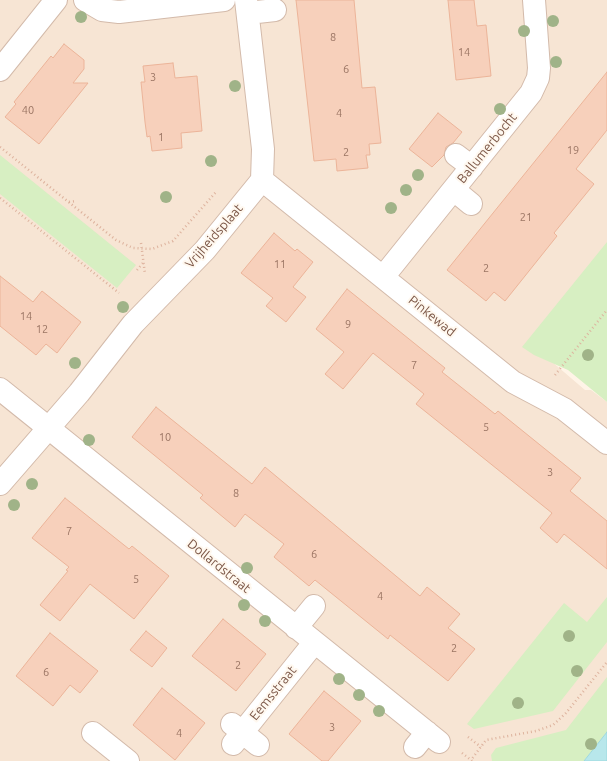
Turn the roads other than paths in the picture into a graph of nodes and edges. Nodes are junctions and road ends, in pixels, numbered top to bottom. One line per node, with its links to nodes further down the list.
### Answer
1 (56, 0): 7 (street)
2 (85, 0): 3 (street)
3 (224, 0)
4 (534, 0): 9 (street, Ballumerbocht)
5 (247, 7): 6 (street); 8 (street)
6 (275, 10)
7 (0, 70)
8 (262, 180): 11 (street, Pinkewad); 13 (street, Vrijheidsplaat)
9 (454, 190): 10 (street); 11 (street, Ballumerbocht)
10 (471, 204)
11 (383, 277): 14 (street, Pinkewad)
12 (0, 389): 13 (street, Dollardstraat)
13 (48, 428): 15 (street, Vrijheidsplaat); 17 (street, Dollardstraat)
14 (607, 443)
15 (0, 484)
16 (314, 606): 17 (street)
17 (296, 628): 18 (street, Dollardstraat)
18 (314, 643): 20 (street, Eemsstraat); 21 (street, Dollardstraat)
19 (93, 732): 22 (street)
20 (241, 736)
21 (427, 741)
22 (128, 761)

